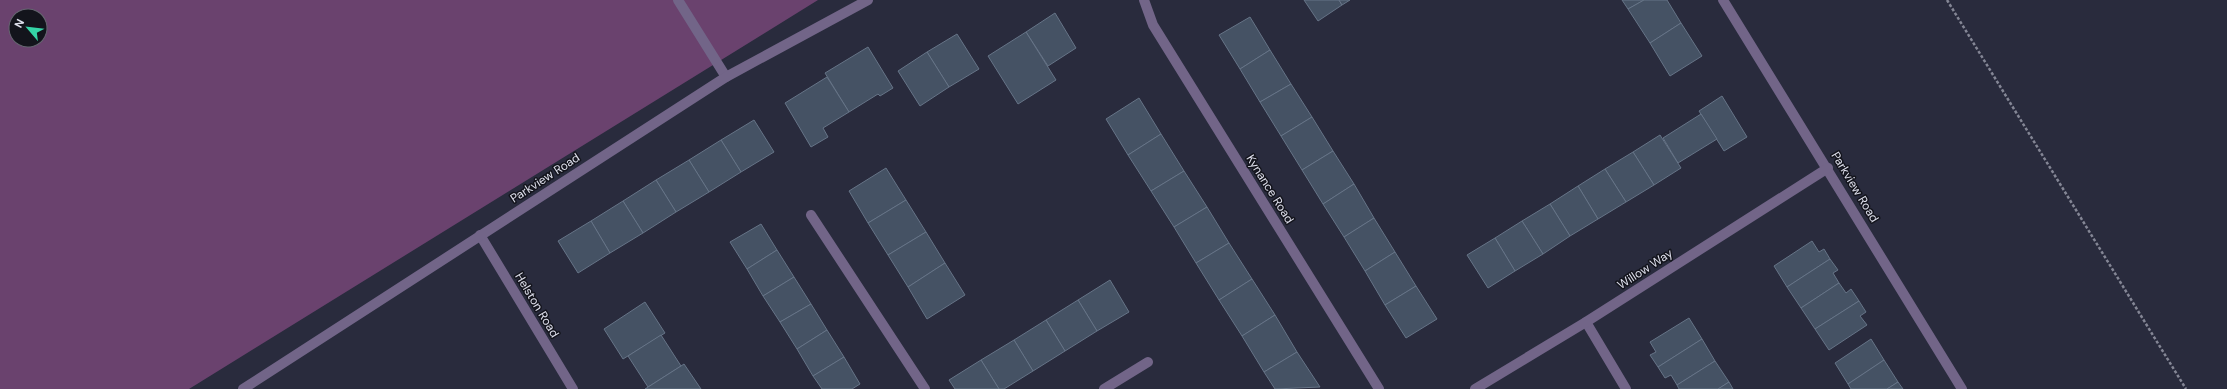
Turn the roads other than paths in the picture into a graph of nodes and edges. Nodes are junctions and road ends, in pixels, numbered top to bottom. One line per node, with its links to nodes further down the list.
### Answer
1 (678, 0): 5 (street)
2 (868, 0): 5 (street, Parkview Road)
3 (1144, 0): 15 (street, Kynance Road)
4 (1723, 0): 6 (street, Parkview Road)
5 (726, 77): 8 (street, Parkview Road)
6 (1828, 168): 9 (street, Willow Way); 18 (street, Parkview Road)
7 (811, 215): 13 (street)
8 (480, 235): 11 (street, Parkview Road); 12 (street, Helston Road)
9 (1586, 322): 16 (street, Willow Way); 17 (street)
10 (1148, 362): 14 (street)
11 (243, 389)
12 (573, 389)
13 (925, 389)
14 (1104, 389)
15 (1379, 389)
16 (1475, 389)
17 (1626, 389)
18 (1962, 389)

